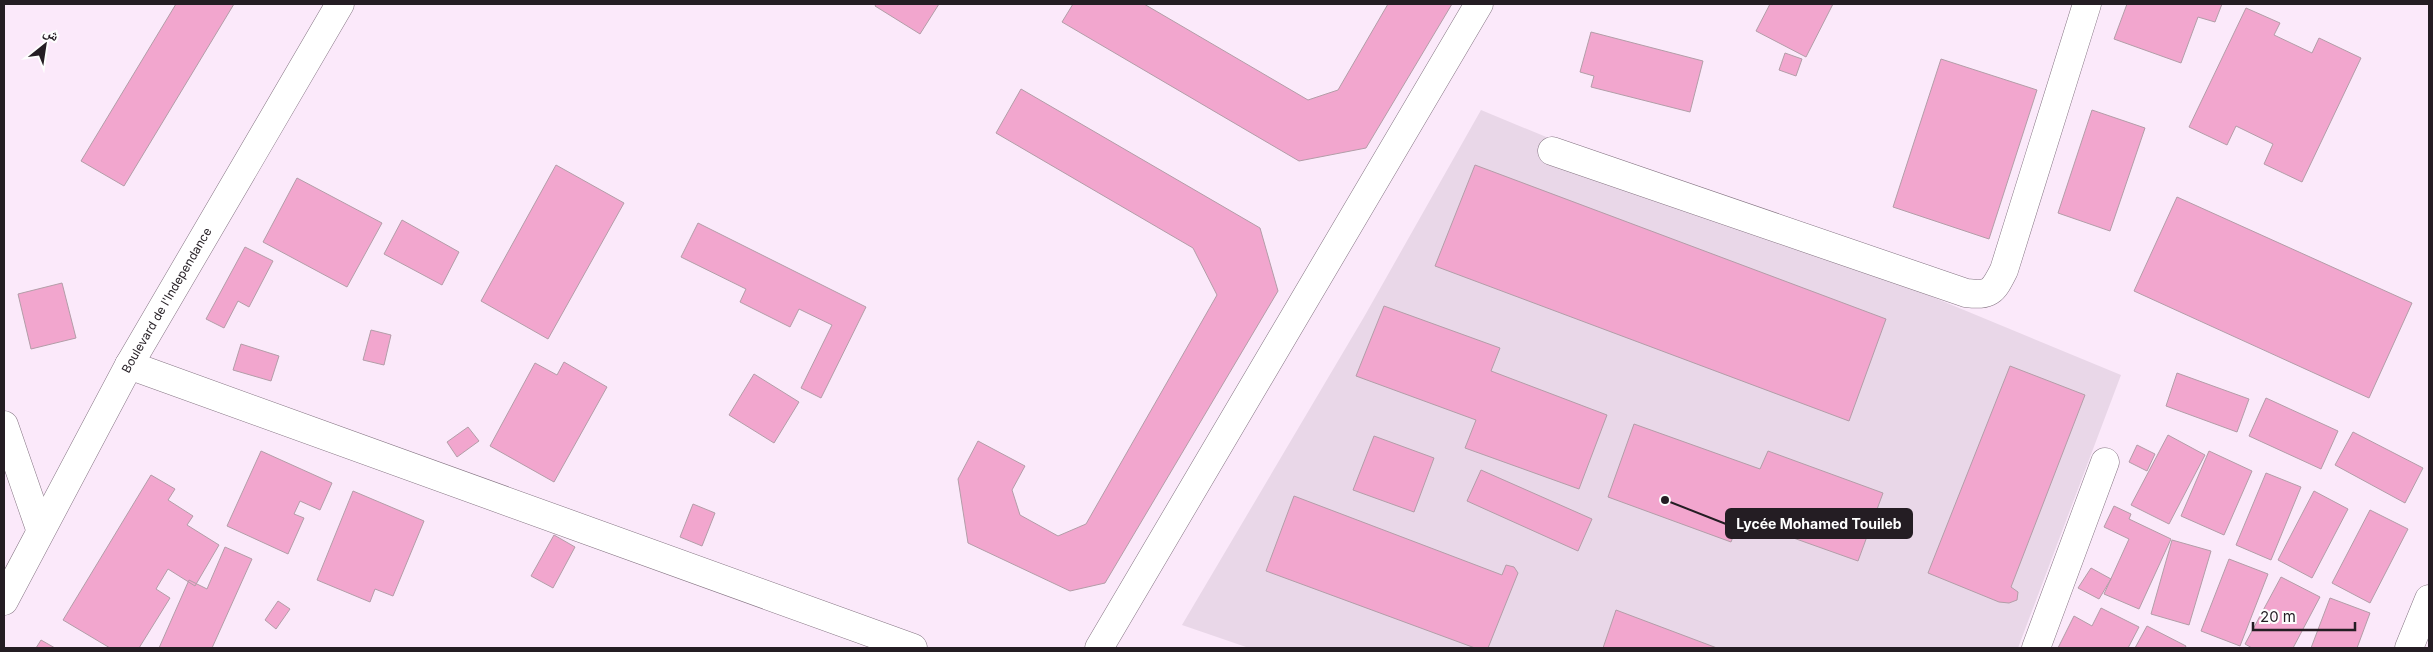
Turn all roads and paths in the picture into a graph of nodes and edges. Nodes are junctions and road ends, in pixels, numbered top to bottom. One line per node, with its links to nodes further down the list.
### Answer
1 (340, 4): 5 (street, Boulevard de l'Independance)
2 (1479, 4): 12 (street)
3 (2087, 4): 4 (street)
4 (1552, 151)
5 (129, 365): 8 (street, Boulevard de l'Independance); 11 (street)
6 (4, 425): 8 (street)
7 (2105, 462): 13 (street)
8 (40, 529): 10 (street, Boulevard de l'Independance)
9 (2429, 599): 14 (street)
10 (4, 601)
11 (913, 648)
12 (1099, 648)
13 (2036, 648)
14 (2408, 648)

